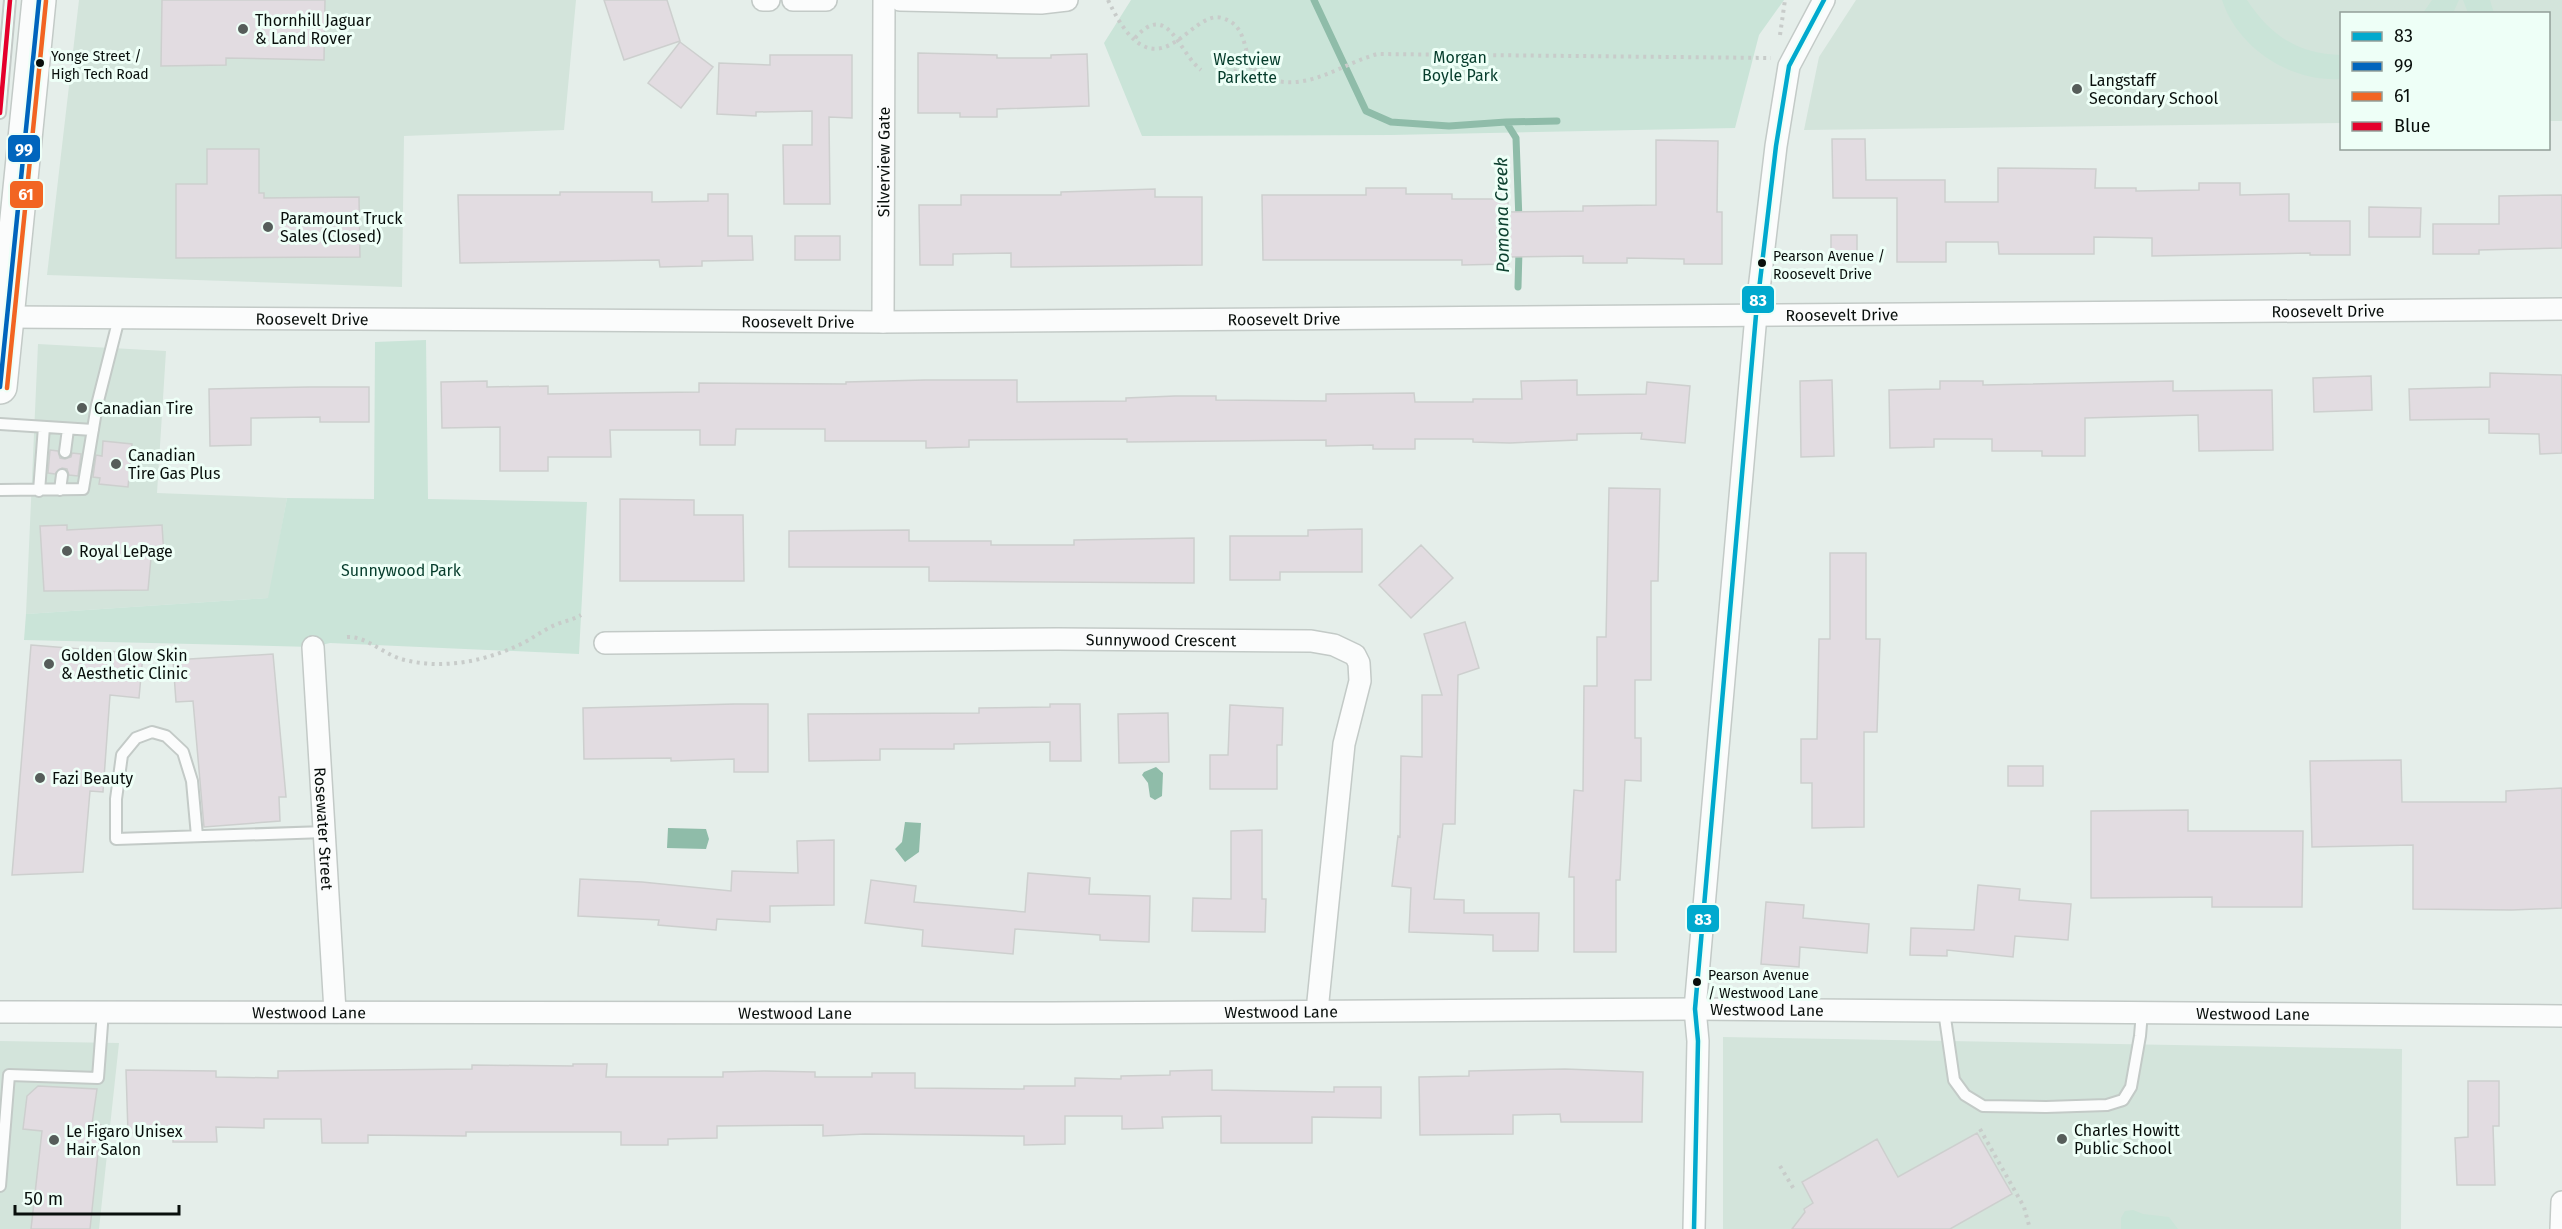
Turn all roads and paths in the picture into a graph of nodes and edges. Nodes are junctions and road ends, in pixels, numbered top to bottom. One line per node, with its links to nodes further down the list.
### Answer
1 (10, 0): 20 (lane)
2 (39, 0): 23 (main road)
3 (763, 0): 4 (street)
4 (769, 0)
5 (793, 0): 6 (street)
6 (826, 0)
7 (884, 0): 25 (street, Silverview Gate)
8 (900, 0): 9 (street)
9 (1066, 0)
10 (1108, 0): 13 (path)
11 (1785, 0): 15 (path)
12 (1824, 0): 22 (street)
13 (1135, 38): 14 (path); 14 (path)
14 (1178, 41): 17 (path); 18 (path)
15 (1778, 43)
16 (1772, 58): 17 (path)
17 (1252, 67): 19 (path)
18 (1201, 70)
19 (1234, 72)
20 (0, 113)
21 (2562, 309): 22 (street, Roosevelt Drive)
22 (1756, 315): 25 (street, Roosevelt Drive); 42 (street)
23 (6, 316): 24 (street, Roosevelt Drive); 26 (main road)
24 (119, 318): 25 (street, Roosevelt Drive); 30 (lane)
25 (883, 322)
26 (0, 387)
27 (0, 424): 28 (lane)
28 (44, 427): 29 (lane); 34 (lane)
29 (68, 429): 30 (lane); 31 (lane)
30 (93, 430): 35 (lane)
31 (65, 452)
32 (62, 475): 35 (lane)
33 (0, 490): 34 (lane)
34 (39, 490): 35 (lane)
35 (60, 490)
36 (581, 615): 37 (path)
37 (346, 637)
38 (605, 643): 45 (street, Sunnywood Crescent)
39 (313, 646): 40 (street, Rosewater Street)
40 (325, 832): 41 (lane); 44 (street, Rosewater Street)
41 (197, 836): 41 (lane)
42 (1695, 1009): 45 (street, Westwood Lane); 46 (street, Westwood Lane); 55 (street)
43 (103, 1011): 44 (street, Westwood Lane); 47 (street, Westwood Lane); 52 (lane)
44 (335, 1011): 45 (street, Westwood Lane)
45 (1317, 1011)
46 (1944, 1011): 48 (street, Westwood Lane); 48 (lane)
47 (0, 1012)
48 (2142, 1012): 49 (street, Westwood Lane)
49 (2562, 1016)
50 (1980, 1129): 56 (path)
51 (1780, 1166): 53 (path)
52 (0, 1186)
53 (1795, 1191)
54 (2562, 1202): 57 (street)
55 (1694, 1229)
56 (2030, 1229)
57 (2561, 1229)

